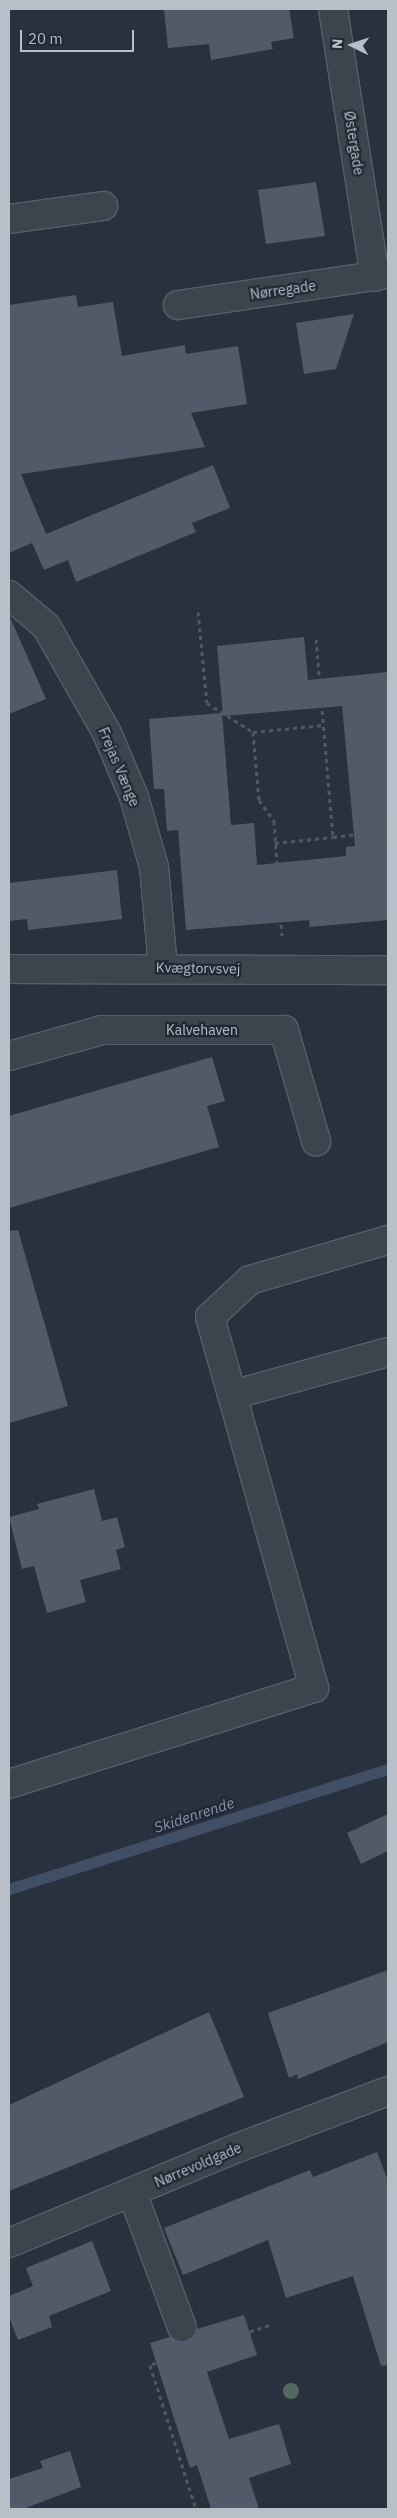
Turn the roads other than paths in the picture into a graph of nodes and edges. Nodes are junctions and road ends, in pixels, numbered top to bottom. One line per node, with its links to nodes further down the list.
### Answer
1 (333, 9): 4 (street, Østergade)
2 (103, 206): 3 (street)
3 (9, 219)
4 (382, 276): 5 (street, Nørregade)
5 (178, 305)
6 (9, 595): 7 (street, Frejas Vænge)
7 (163, 968): 8 (street, Kvægtorvsvej); 9 (street, Kvægtorvsvej)
8 (9, 969)
9 (388, 970)
10 (9, 1056): 11 (street, Kalvehaven)
11 (316, 1141)
12 (388, 1240): 14 (street)
13 (388, 1352): 14 (street)
14 (232, 1395): 15 (street)
15 (9, 1784)
16 (388, 2091): 17 (street, Nørrevoldgade)
17 (132, 2192): 18 (street, Nørrevoldgade); 19 (street)
18 (9, 2243)
19 (182, 2327)

